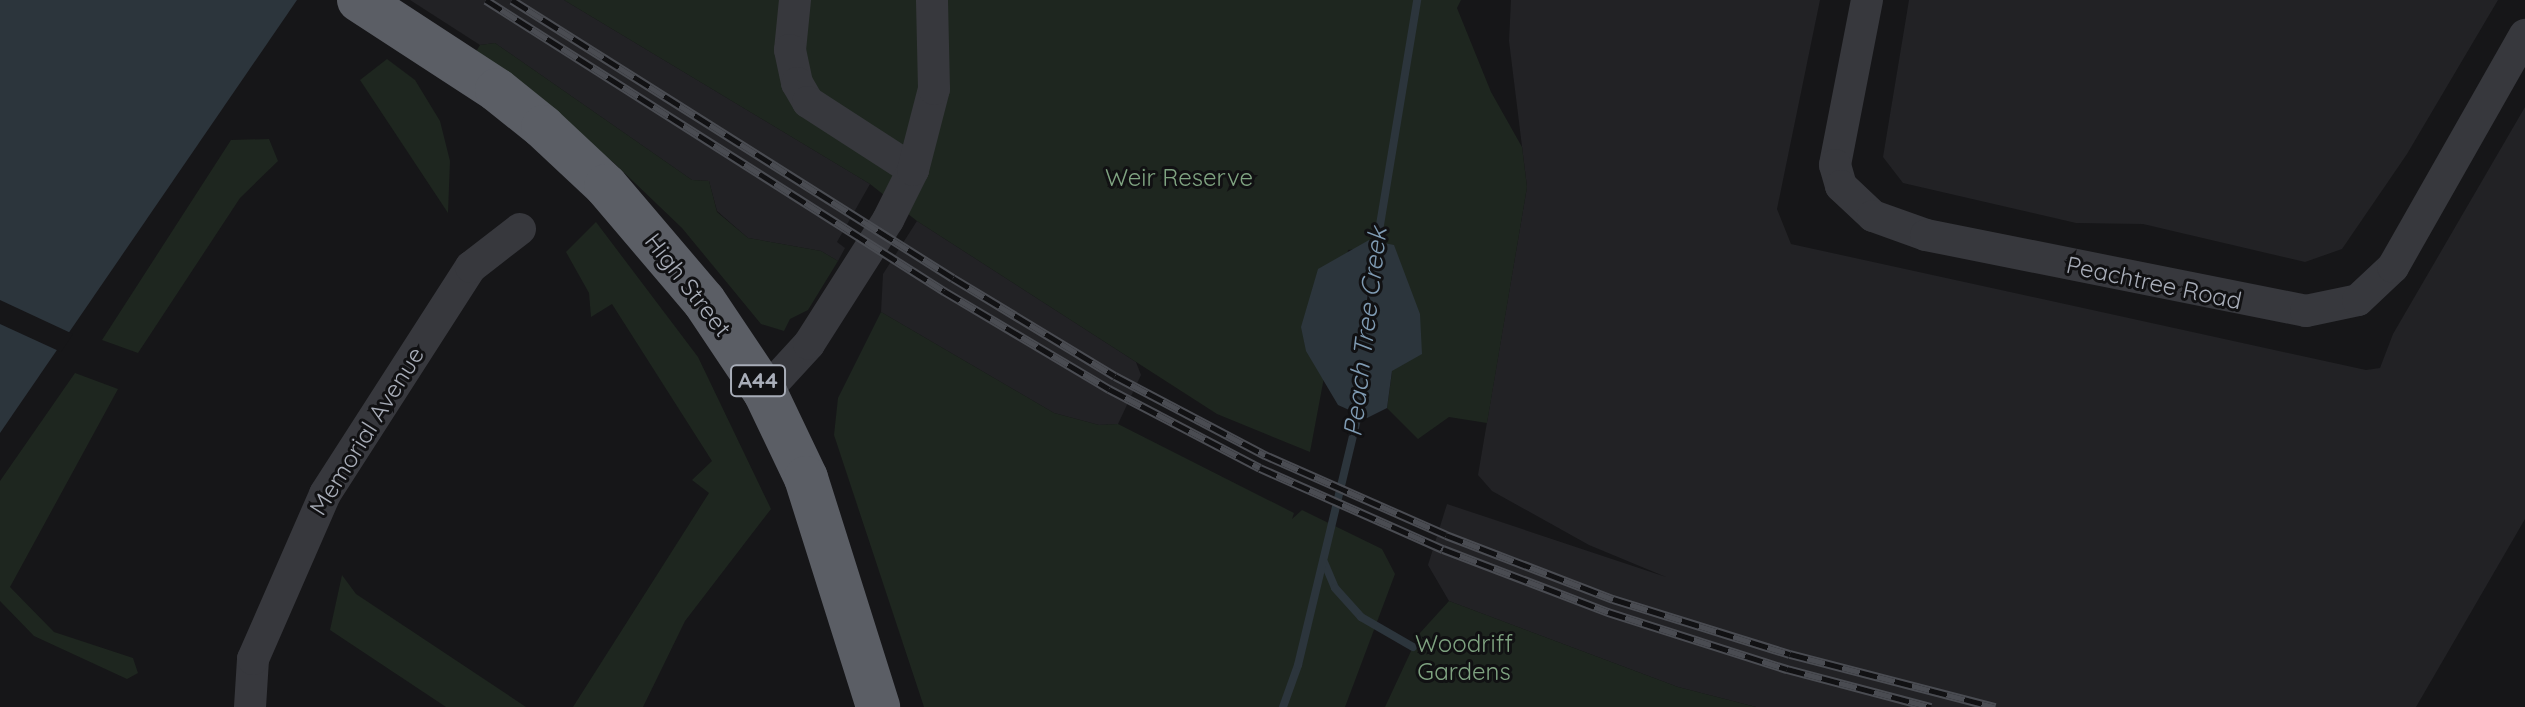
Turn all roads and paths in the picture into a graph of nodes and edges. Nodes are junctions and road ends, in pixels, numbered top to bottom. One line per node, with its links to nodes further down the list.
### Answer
1 (359, 0): 8 (highway, High Street / A44)
2 (795, 0): 6 (street)
3 (932, 0): 6 (street)
4 (1867, 0): 5 (street, Peachtree Road)
5 (2525, 35)
6 (913, 170): 8 (street)
7 (520, 229): 9 (street, Memorial Avenue)
8 (765, 392): 10 (highway, High Street / A44)
9 (250, 707)
10 (878, 707)

